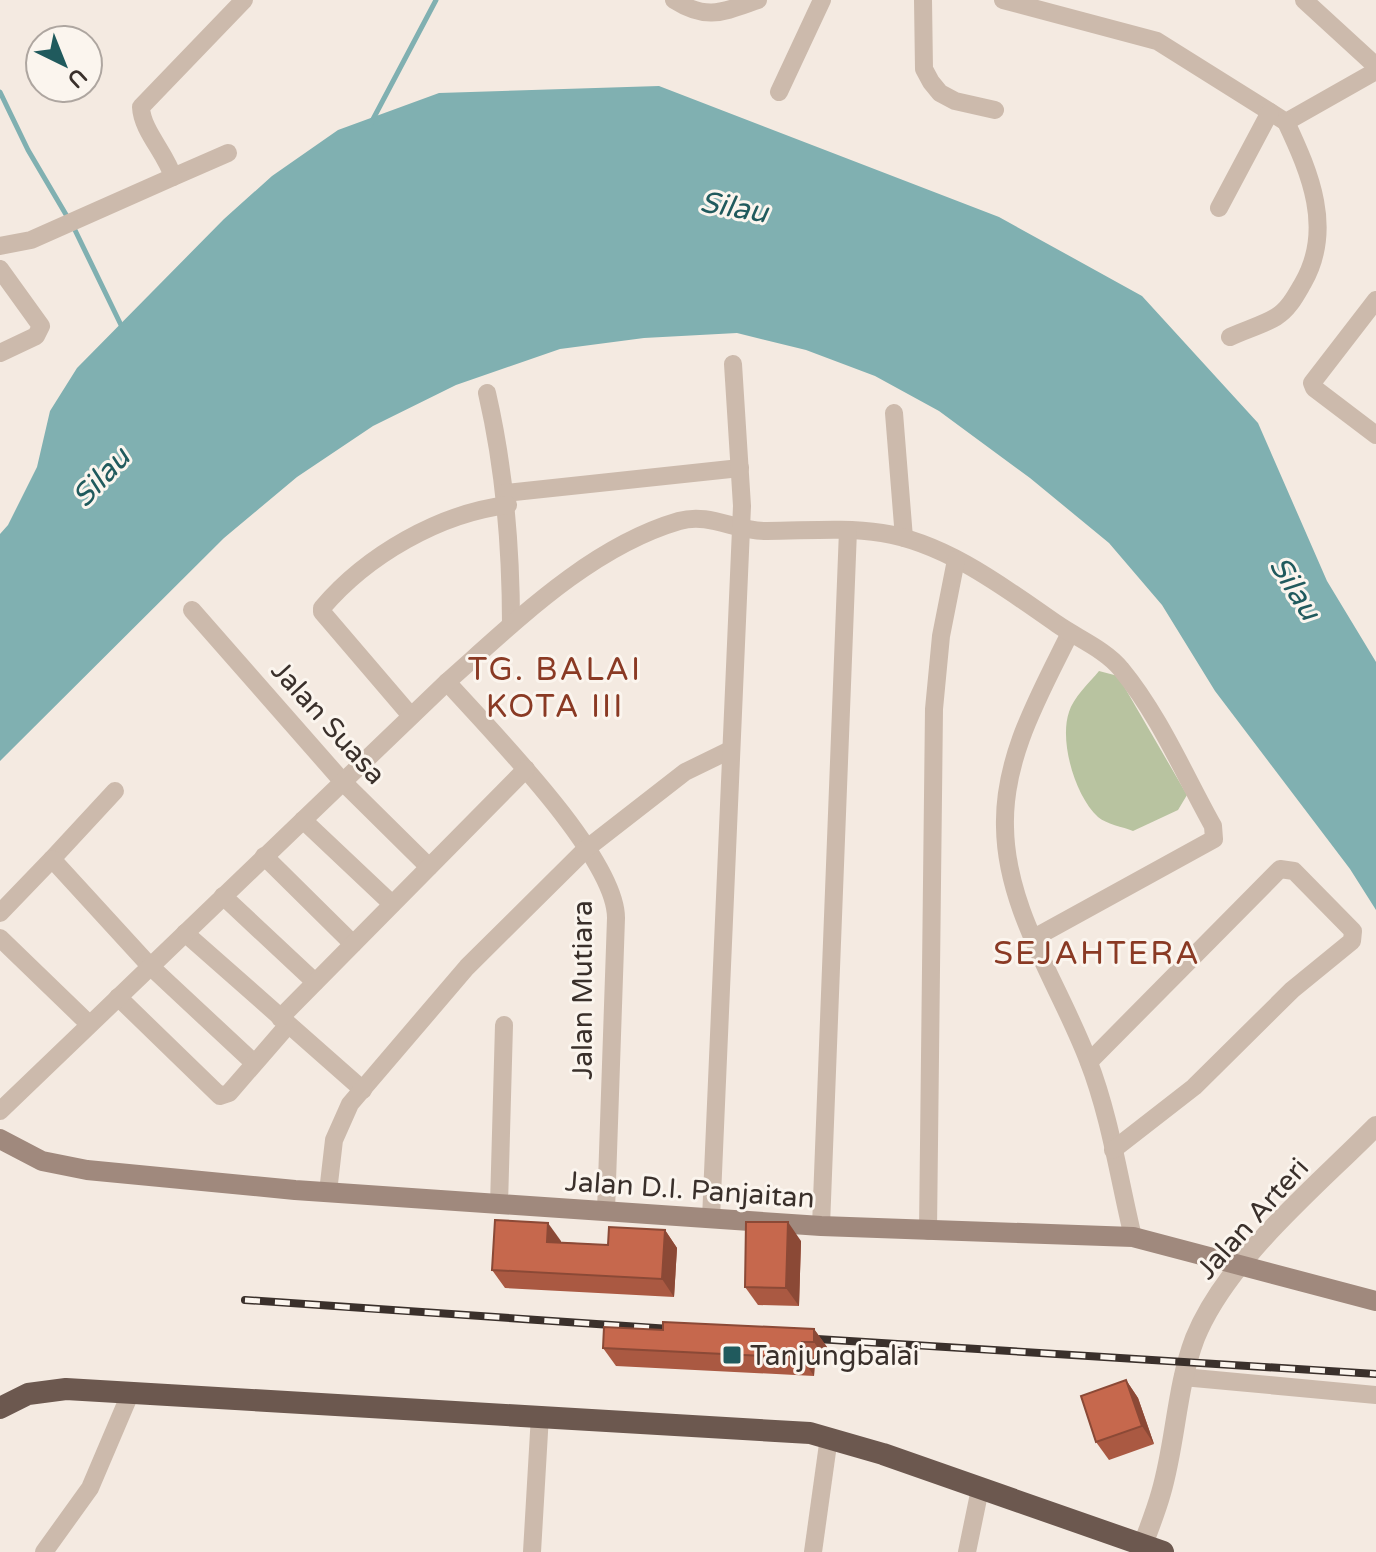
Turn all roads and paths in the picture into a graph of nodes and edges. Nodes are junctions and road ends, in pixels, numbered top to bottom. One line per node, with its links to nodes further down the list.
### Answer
1 (244, 0): 13 (street)
2 (674, 0): 3 (street)
3 (758, 0)
4 (822, 0): 9 (street)
5 (923, 0): 10 (street)
6 (1003, 0): 11 (street)
7 (1304, 0): 8 (street)
8 (1376, 69): 11 (street)
9 (779, 92)
10 (995, 110)
11 (1278, 117): 14 (street); 18 (street)
12 (228, 153): 13 (street)
13 (173, 177): 15 (street)
14 (1219, 208)
15 (0, 246)
16 (0, 269): 19 (street)
17 (1376, 300): 23 (street)
18 (1230, 337)
19 (0, 353)
20 (733, 364): 24 (street)
21 (487, 393): 25 (street)
22 (894, 413): 28 (street)
23 (1376, 435)
24 (740, 468): 25 (street); 26 (street)
25 (507, 499): 31 (street); 34 (street)
26 (738, 530): 27 (street); 31 (street); 35 (street)
27 (848, 530): 28 (street); 68 (street)
28 (904, 538): 29 (street)
29 (956, 560): 32 (street); 69 (street)
30 (192, 610): 37 (street, Jalan Suasa)
31 (511, 625): 33 (street)
32 (1070, 633): 49 (street); 49 (street)
33 (447, 682): 34 (street); 36 (street, Jalan Mutiara)
34 (411, 716): 37 (street)
35 (728, 751): 40 (street); 67 (street)
36 (526, 769): 40 (street, Jalan Mutiara); 43 (street)
37 (343, 782): 39 (street); 43 (street, Jalan Suasa)
38 (115, 791): 42 (street)
39 (303, 820): 41 (street); 45 (street)
40 (586, 849): 59 (street); 66 (street, Jalan Mutiara)
41 (264, 856): 44 (street); 50 (street)
42 (52, 859): 46 (street); 51 (street)
43 (429, 867): 45 (street)
44 (223, 896): 47 (street); 52 (street)
45 (392, 904): 50 (street)
46 (0, 913)
47 (185, 933): 51 (street); 54 (street)
48 (0, 938): 55 (street)
49 (1034, 938): 57 (street)
50 (353, 944): 52 (street)
51 (150, 966): 53 (street); 58 (street)
52 (315, 982): 54 (street)
53 (118, 997): 55 (street); 58 (street)
54 (284, 1021): 58 (street); 59 (street)
55 (89, 1024): 60 (street)
56 (504, 1025): 65 (street)
57 (1089, 1062): 63 (street); 63 (street)
58 (254, 1063)
59 (363, 1090): 64 (street)
60 (0, 1111)
61 (1376, 1126): 71 (street, Jalan Arteri)
62 (0, 1139): 64 (main road, Jalan D.I. Panjaitan)
63 (1113, 1150): 70 (street)
64 (328, 1192): 65 (main road, Jalan D.I. Panjaitan)
65 (499, 1205): 66 (main road, Jalan D.I. Panjaitan)
66 (606, 1211): 67 (main road, Jalan D.I. Panjaitan)
67 (711, 1219): 68 (main road, Jalan D.I. Panjaitan)
68 (821, 1226): 69 (main road, Jalan D.I. Panjaitan)
69 (928, 1231): 70 (main road, Jalan D.I. Panjaitan)
70 (1133, 1237): 71 (main road, Jalan D.I. Panjaitan)
71 (1240, 1264): 72 (main road, Jalan D.I. Panjaitan); 73 (street, Jalan Arteri)
72 (1376, 1301)
73 (1183, 1377): 75 (street); 80 (street, Jalan Arteri)
74 (130, 1394): 76 (highway); 77 (highway); 81 (street)
75 (1376, 1395)
76 (0, 1408)
77 (540, 1415): 78 (highway); 82 (street)
78 (829, 1437): 79 (highway); 83 (street)
79 (980, 1489): 80 (highway); 84 (street)
80 (1153, 1548)
81 (44, 1552)
82 (532, 1552)
83 (813, 1552)
84 (967, 1552)

